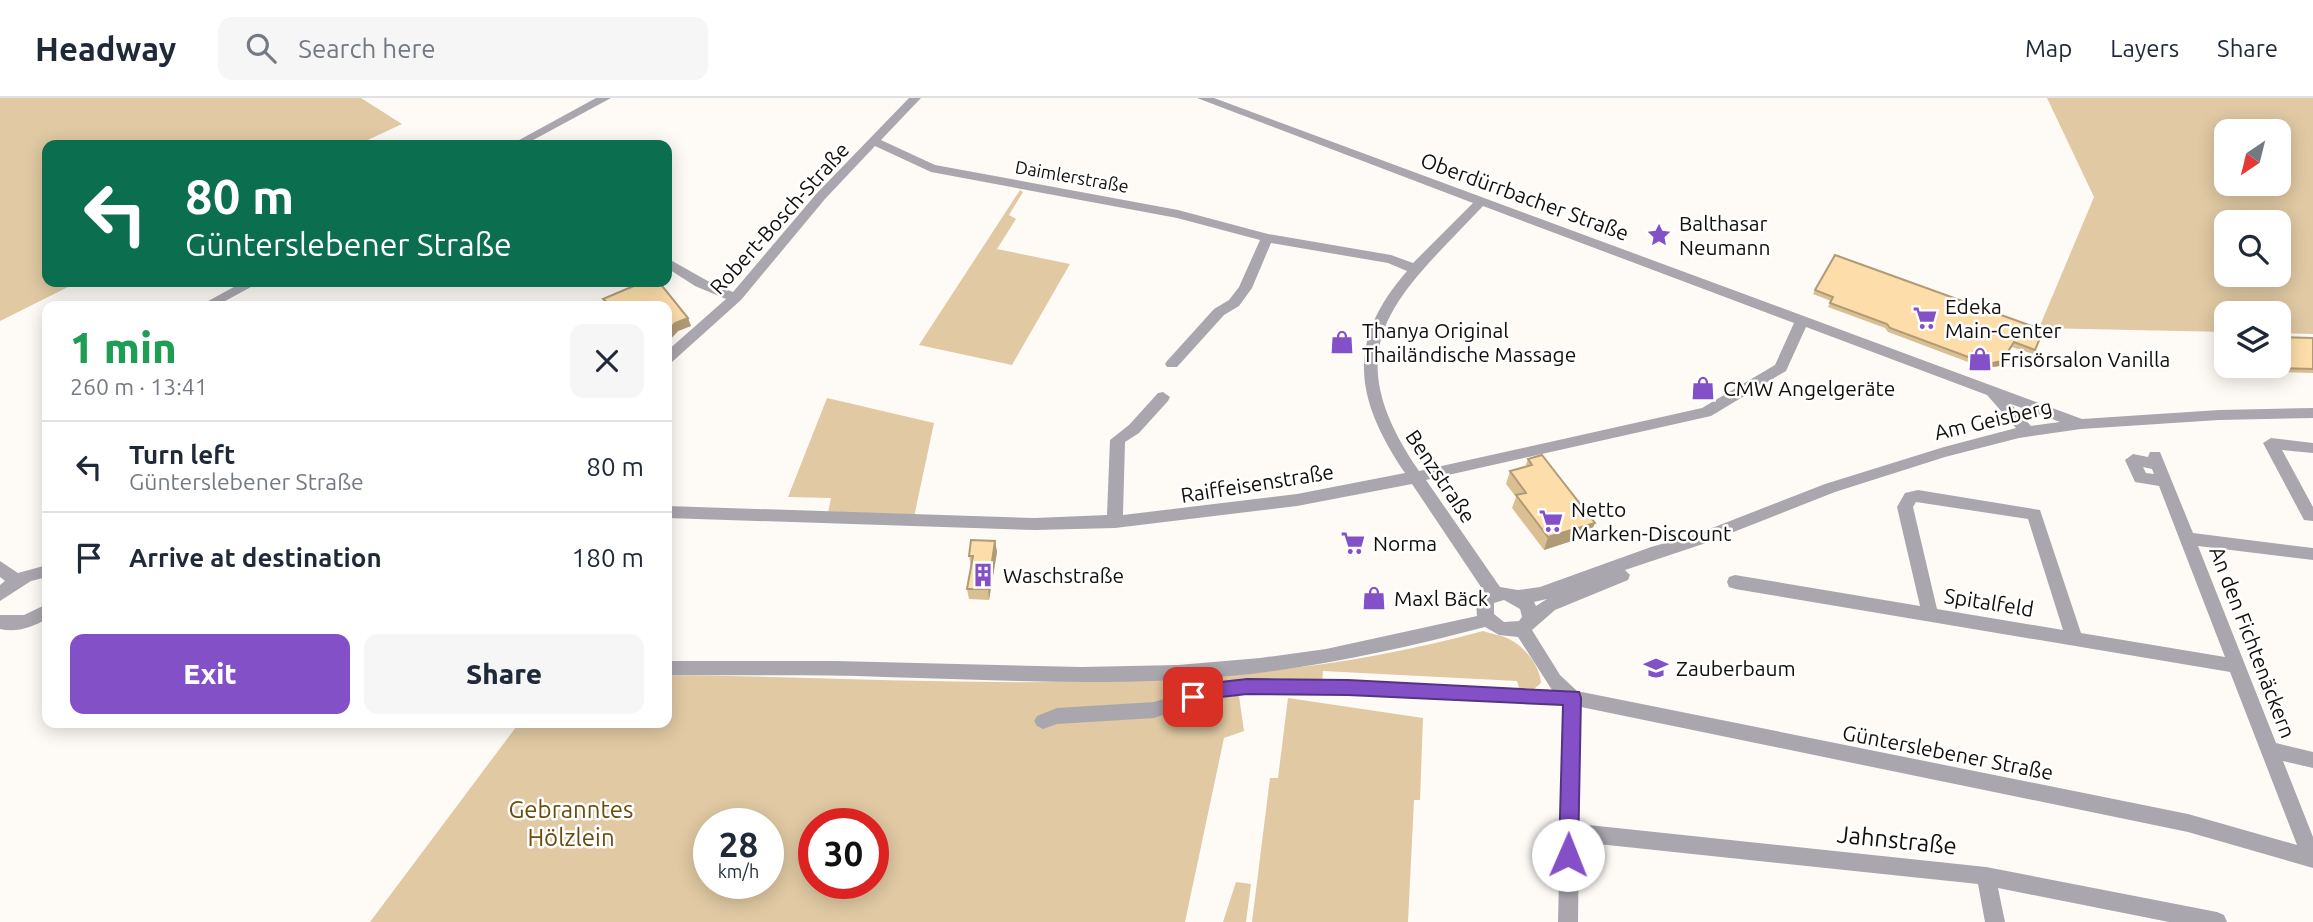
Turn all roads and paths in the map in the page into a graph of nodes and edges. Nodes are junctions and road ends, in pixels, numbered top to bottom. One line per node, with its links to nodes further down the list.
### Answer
1 (605, 98): 4 (street)
2 (915, 98): 5 (street, Robert-Bosch-Straße)
3 (1203, 98): 6 (street, Oberdürrbacher Straße)
4 (525, 140)
5 (874, 141): 7 (street, Daimlerstraße); 11 (street, Robert-Bosch-Straße)
6 (1480, 202): 9 (street, Benzstraße); 13 (street, Oberdürrbacher Straße)
7 (1268, 239): 9 (street, Daimlerstraße); 15 (street)
8 (672, 265): 11 (street)
9 (1417, 270): 23 (street, Benzstraße)
10 (243, 287): 12 (street)
11 (736, 297): 14 (street, Robert-Bosch-Straße)
12 (216, 301)
13 (1802, 320): 16 (street, Oberdürrbacher Straße); 23 (street, Raiffeisenstraße)
14 (672, 355)
15 (1172, 364)
16 (1989, 390): 18 (street, Oberdürrbacher Straße); 21 (street, Oberdürrbacher Straße)
17 (1163, 397): 27 (street)
18 (2007, 397): 20 (street, Oberdürrbacher Straße); 21 (street, Oberdürrbacher Straße)
19 (2313, 413): 20 (street, Am Geisberg)
20 (2081, 424): 21 (street, Am Geisberg)
21 (2036, 430): 29 (street, Am Geisberg)
22 (2313, 448): 26 (street)
23 (1416, 477): 27 (street, Raiffeisenstraße); 36 (street, Benzstraße)
24 (2165, 481): 24 (street, An den Fichtenäckern); 28 (street, An den Fichtenäckern)
25 (672, 512): 27 (street, Raiffeisenstraße)
26 (2310, 516)
27 (1115, 522)
28 (2188, 539): 30 (street); 44 (street, An den Fichtenäckern)
29 (1697, 540): 37 (street, Am Geisberg); 42 (street, Am Geisberg)
30 (2313, 554)
31 (0, 567): 33 (street)
32 (42, 573): 33 (street)
33 (16, 581): 35 (street)
34 (1735, 582): 39 (street, Spitalfeld)
35 (0, 594)
36 (1495, 594): 37 (street); 40 (street)
37 (1518, 597): 42 (street)
38 (42, 614): 41 (street)
39 (1930, 615): 43 (street, Spitalfeld); 43 (street)
40 (1487, 620): 42 (street); 45 (street)
41 (0, 622)
42 (1527, 624): 46 (street)
43 (2074, 639): 44 (street, Spitalfeld)
44 (2237, 666): 48 (street, An den Fichtenäckern)
45 (672, 668)
46 (1572, 698): 47 (street, Günterslebener Straße); 50 (street); 51 (street, Günterslebener Straße)
47 (1043, 721)
48 (2270, 750): 49 (street); 51 (street, An den Fichtenäckern)
49 (2313, 761)
50 (1569, 832): 52 (street, Jahnstraße); 53 (street)
51 (2313, 859)
52 (1986, 876): 54 (street); 55 (street, Jahnstraße)
53 (1567, 922)
54 (1995, 922)
55 (2217, 922)

